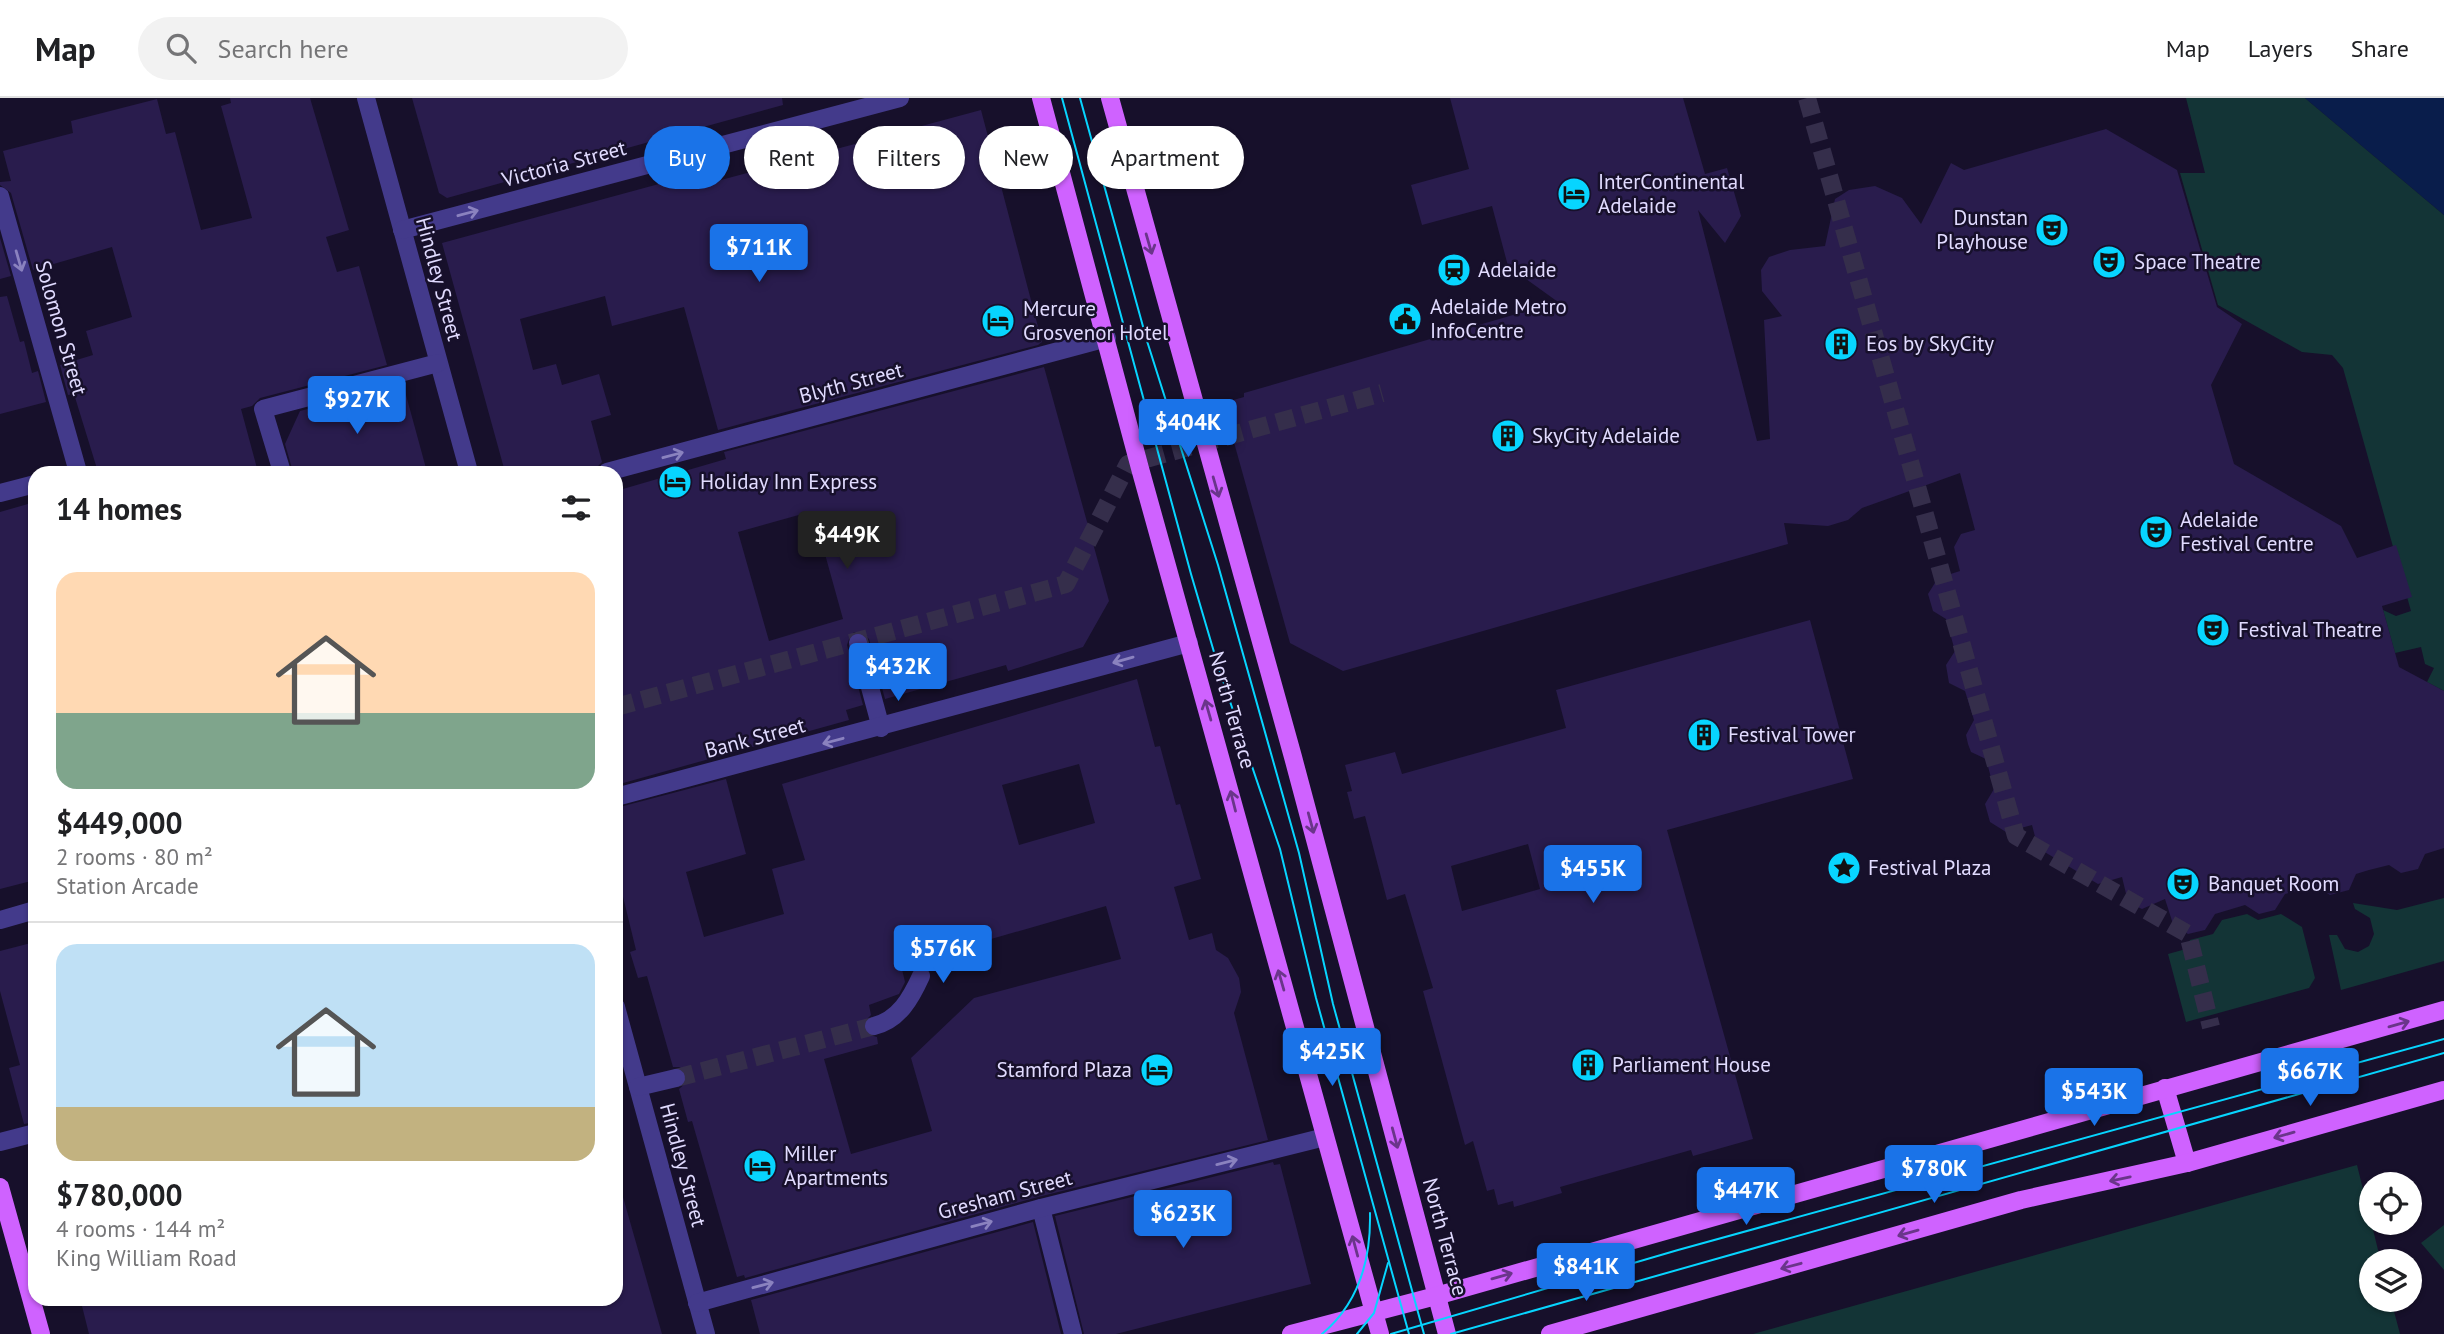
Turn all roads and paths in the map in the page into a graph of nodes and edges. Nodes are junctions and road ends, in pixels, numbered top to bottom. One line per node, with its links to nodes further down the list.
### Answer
1 (366, 98): 6 (street, Hindley Street)
2 (900, 98): 6 (street, Victoria Street, one-way to 2)
3 (1041, 98): 7 (main road, North Terrace)
4 (1110, 98): 36 (main road, North Terrace, one-way to 36)
5 (0, 196): 9 (street, Solomon Street, one-way to 9)
6 (402, 230): 8 (street, Hindley Street)
7 (1107, 338): 12 (street, Blyth Street, one-way to 7); 16 (main road, North Terrace)
8 (438, 363): 10 (street); 11 (street, Hindley Street)
9 (76, 466)
10 (280, 466)
11 (467, 466)
12 (623, 468)
13 (28, 486): 14 (street)
14 (0, 493)
15 (858, 643): 17 (street)
16 (1189, 643): 17 (street, Bank Street, one-way to 17); 30 (main road, North Terrace, one-way to 16)
17 (881, 728): 18 (street, Bank Street, one-way to 18)
18 (623, 795)
19 (28, 912): 20 (street)
20 (0, 920)
21 (922, 976): 23 (street)
22 (2444, 1010): 27 (main road, one-way to 22)
23 (874, 1026)
24 (623, 1032): 26 (street, Hindley Street)
25 (676, 1078): 26 (street)
26 (638, 1087): 37 (street, Hindley Street)
27 (2165, 1088): 32 (main road); 36 (main road, one-way to 27)
28 (2444, 1090): 32 (main road, one-way to 32)
29 (28, 1135): 31 (street)
30 (1325, 1137): 34 (street, Gresham Street, one-way to 30); 40 (main road, North Terrace, one-way to 30)
31 (0, 1142)
32 (2187, 1163): 39 (main road, one-way to 39)
33 (0, 1187): 35 (main road)
34 (1041, 1208): 37 (street, Gresham Street, one-way to 34); 43 (street)
35 (28, 1287)
36 (1436, 1296): 40 (main road); 46 (main road, North Terrace)
37 (697, 1303): 42 (street, Hindley Street)
38 (33, 1306): 41 (main road)
39 (1633, 1309): 47 (main road); 48 (main road)
40 (1374, 1312): 44 (main road); 45 (main road, North Terrace)
41 (41, 1334)
42 (706, 1334)
43 (1073, 1334)
44 (1291, 1334)
45 (1380, 1334)
46 (1447, 1334)
47 (1550, 1334)
48 (1605, 1334)

